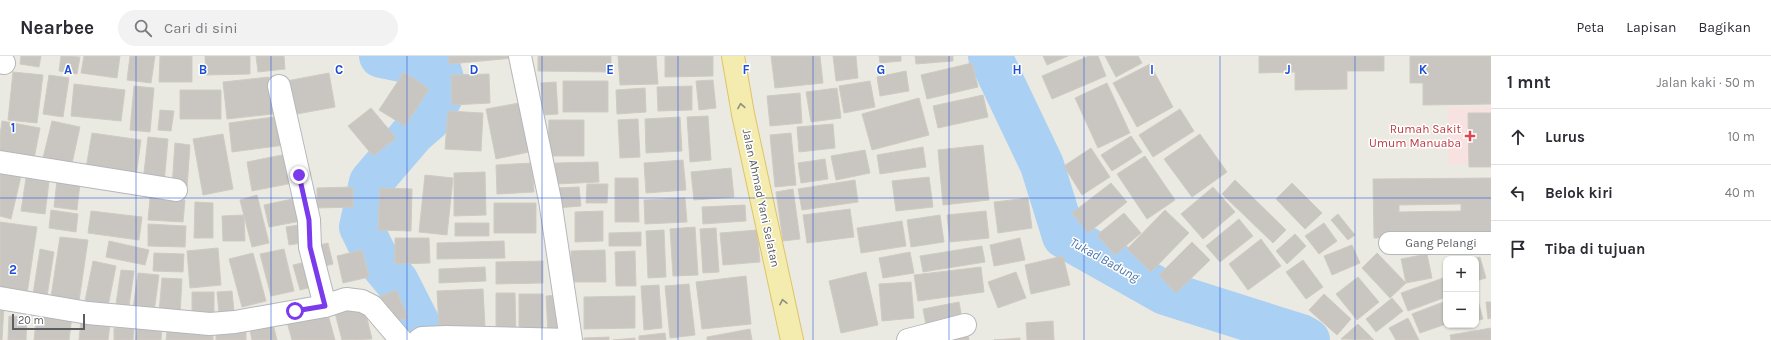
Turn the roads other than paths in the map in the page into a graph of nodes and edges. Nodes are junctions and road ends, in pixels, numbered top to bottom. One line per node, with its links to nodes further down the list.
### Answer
1 (520, 56): 13 (street)
2 (733, 56): 14 (main road, Jalan Ahmad Yani Selatan, one-way to 2)
3 (279, 86): 9 (street)
4 (0, 162): 5 (street)
5 (176, 190)
6 (1390, 243): 7 (street, Gang Pelangi)
7 (1491, 243)
8 (0, 298): 9 (street)
9 (325, 306): 11 (street)
10 (965, 325): 15 (street)
11 (401, 340)
12 (419, 340): 13 (street)
13 (571, 340)
14 (792, 340)
15 (908, 340)

